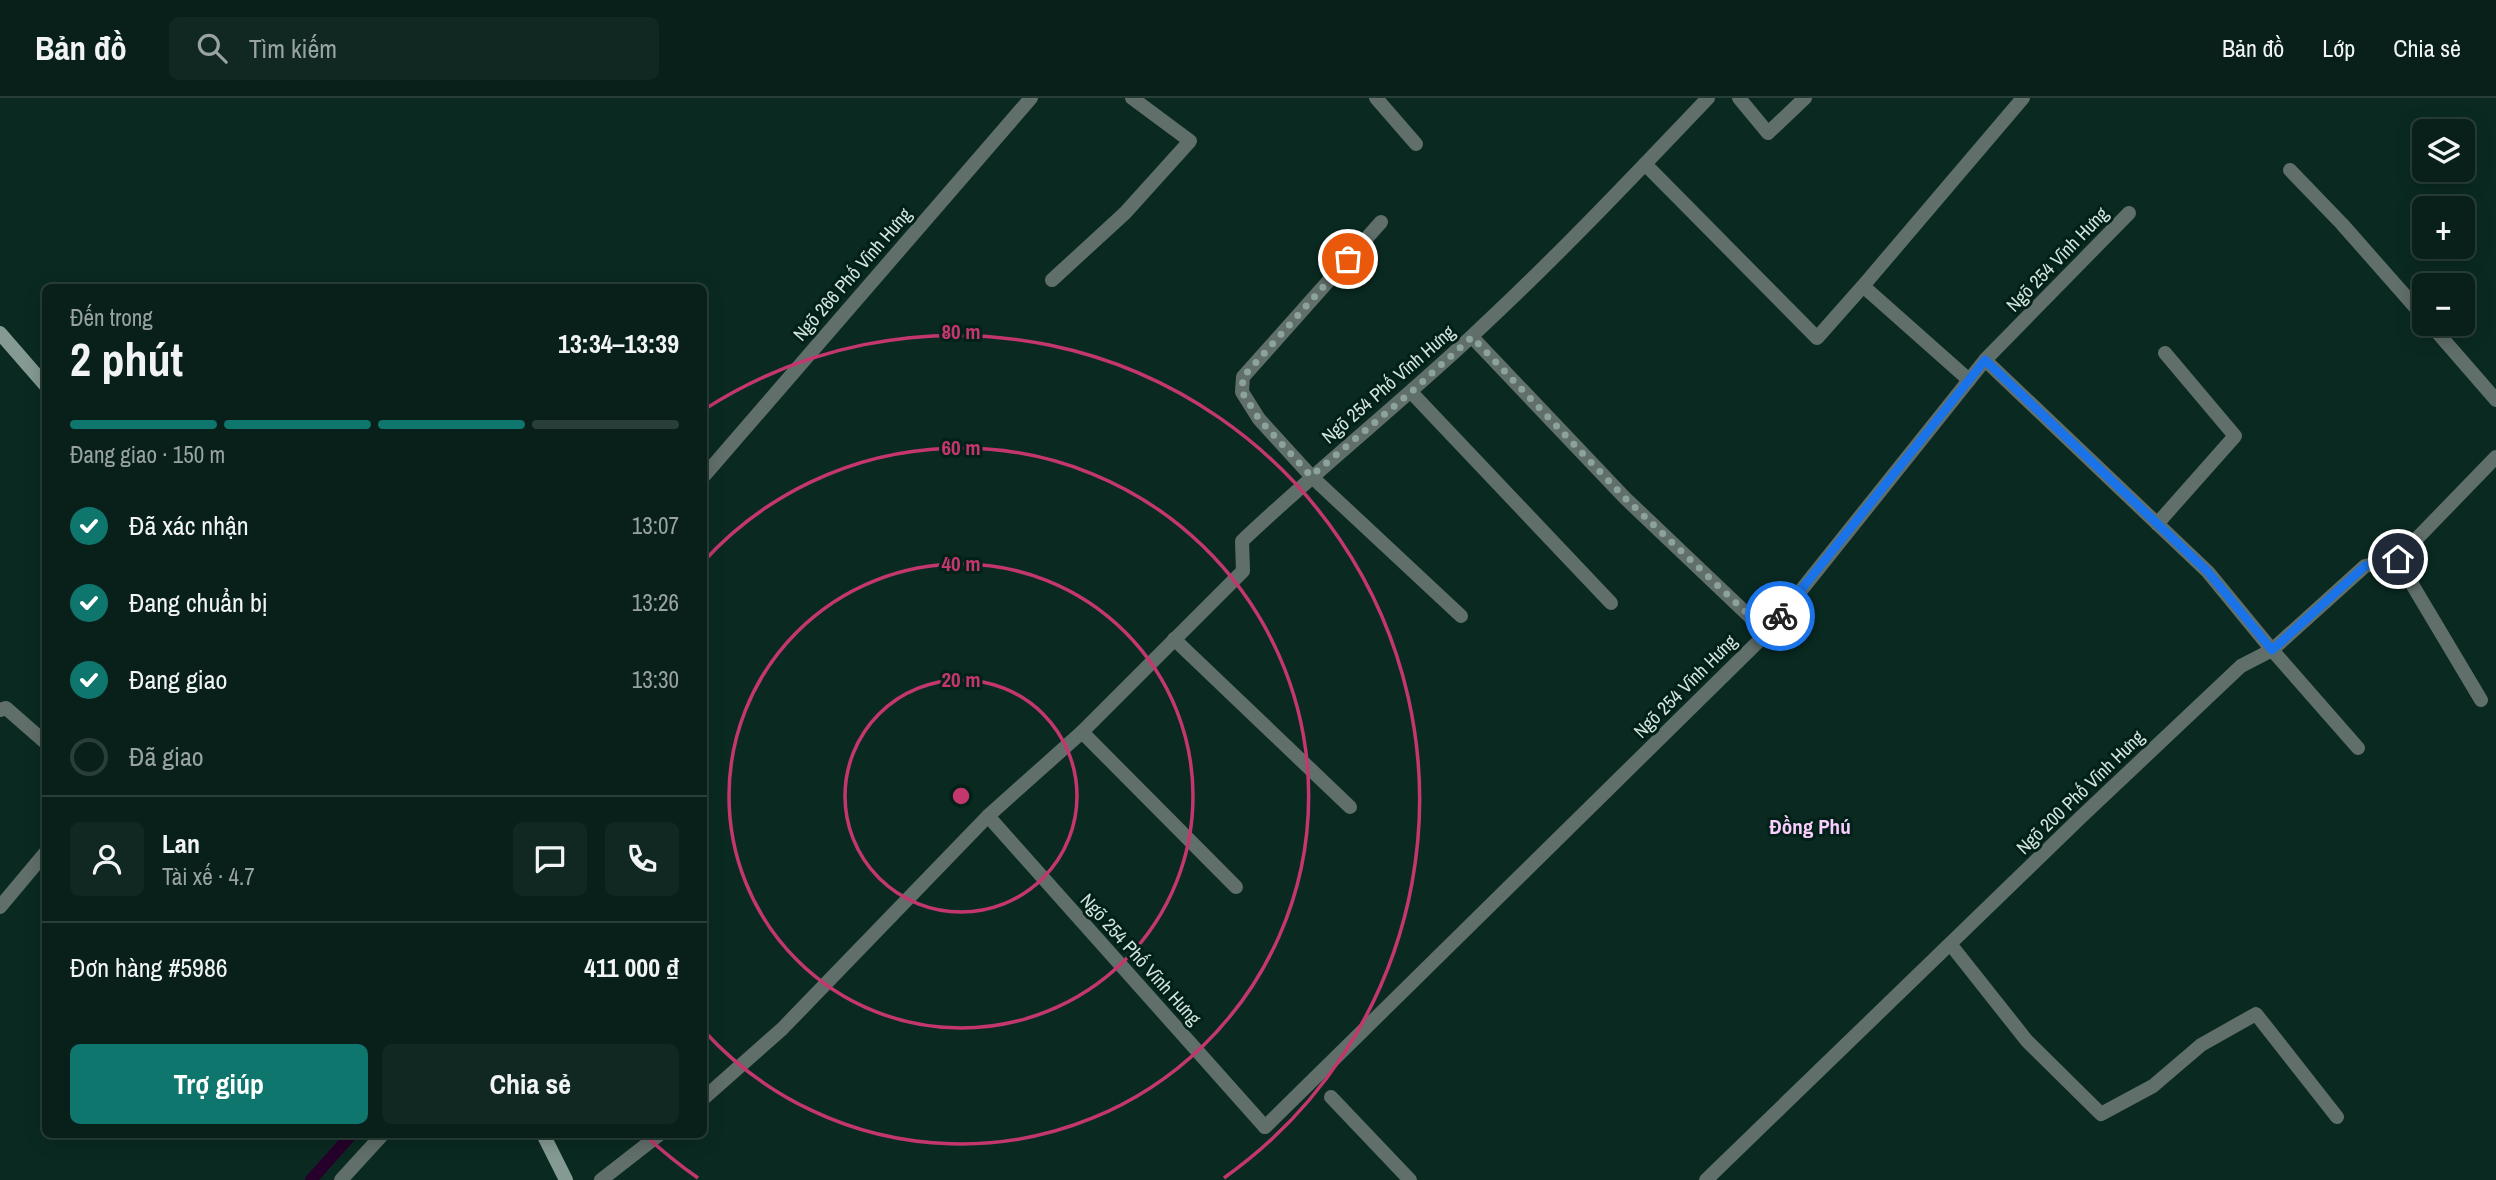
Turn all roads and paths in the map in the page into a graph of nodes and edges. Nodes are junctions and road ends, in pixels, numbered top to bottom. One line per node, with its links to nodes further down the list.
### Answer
1 (1031, 98): 26 (street, Ngõ 266 Phố Vĩnh Hưng)
2 (1132, 98): 13 (street)
3 (1376, 98): 8 (street)
4 (1709, 98): 9 (street, Ngõ 254 Phố Vĩnh Hưng)
5 (1739, 98): 6 (street)
6 (1805, 98)
7 (2024, 98): 14 (street)
8 (1416, 144)
9 (1645, 164): 14 (street); 18 (street, Ngõ 254 Phố Vĩnh Hưng)
10 (2290, 170): 15 (street)
11 (2129, 213): 20 (street, Ngõ 254 Vĩnh Hưng)
12 (1381, 222): 27 (street)
13 (1052, 280)
14 (1863, 286): 21 (street)
15 (2412, 303)
16 (0, 333): 22 (main road)
17 (2440, 336): 24 (street)
18 (1472, 337): 23 (street, Ngõ 254 Phố Vĩnh Hưng); 32 (street)
19 (2165, 353): 28 (street)
20 (1985, 360): 21 (street, Ngõ 254 Vĩnh Hưng); 28 (street)
21 (1969, 380): 32 (street, Ngõ 254 Vĩnh Hưng)
22 (42, 381)
23 (1411, 392): 27 (street, Ngõ 254 Phố Vĩnh Hưng); 30 (street)
24 (2496, 400)
25 (2496, 457): 29 (street)
26 (707, 474)
27 (1311, 476): 31 (street); 33 (street, Ngõ 254 Phố Vĩnh Hưng)
28 (2157, 524): 34 (street)
29 (2398, 559): 34 (street, Ngõ 200 Phố Vĩnh Hưng); 35 (street)
30 (1611, 603)
31 (1461, 616)
32 (1767, 632): 49 (street, Ngõ 254 Vĩnh Hưng)
33 (1174, 639): 37 (street, Ngõ 254 Phố Vĩnh Hưng); 40 (street)
34 (2272, 650): 39 (street); 45 (street, Ngõ 200 Phố Vĩnh Hưng)
35 (2481, 700)
36 (0, 710): 38 (street)
37 (1082, 732): 41 (street, Ngõ 254 Phố Vĩnh Hưng); 43 (street)
38 (42, 740)
39 (2358, 748)
40 (1350, 807)
41 (988, 816): 46 (street, Ngõ 254 Phố Vĩnh Hưng); 49 (street, Ngõ 254 Phố Vĩnh Hưng)
42 (42, 857): 44 (street)
43 (1237, 887)
44 (0, 907)
45 (1951, 945): 48 (street); 57 (street, Ngõ 200 Phố Vĩnh Hưng)
46 (707, 1095)
47 (1331, 1097): 56 (street)
48 (2337, 1118)
49 (1265, 1127)
50 (379, 1138): 53 (street)
51 (545, 1138): 54 (main road)
52 (655, 1138): 55 (street)
53 (341, 1180)
54 (566, 1180)
55 (601, 1180)
56 (1410, 1180)
57 (1706, 1180)

